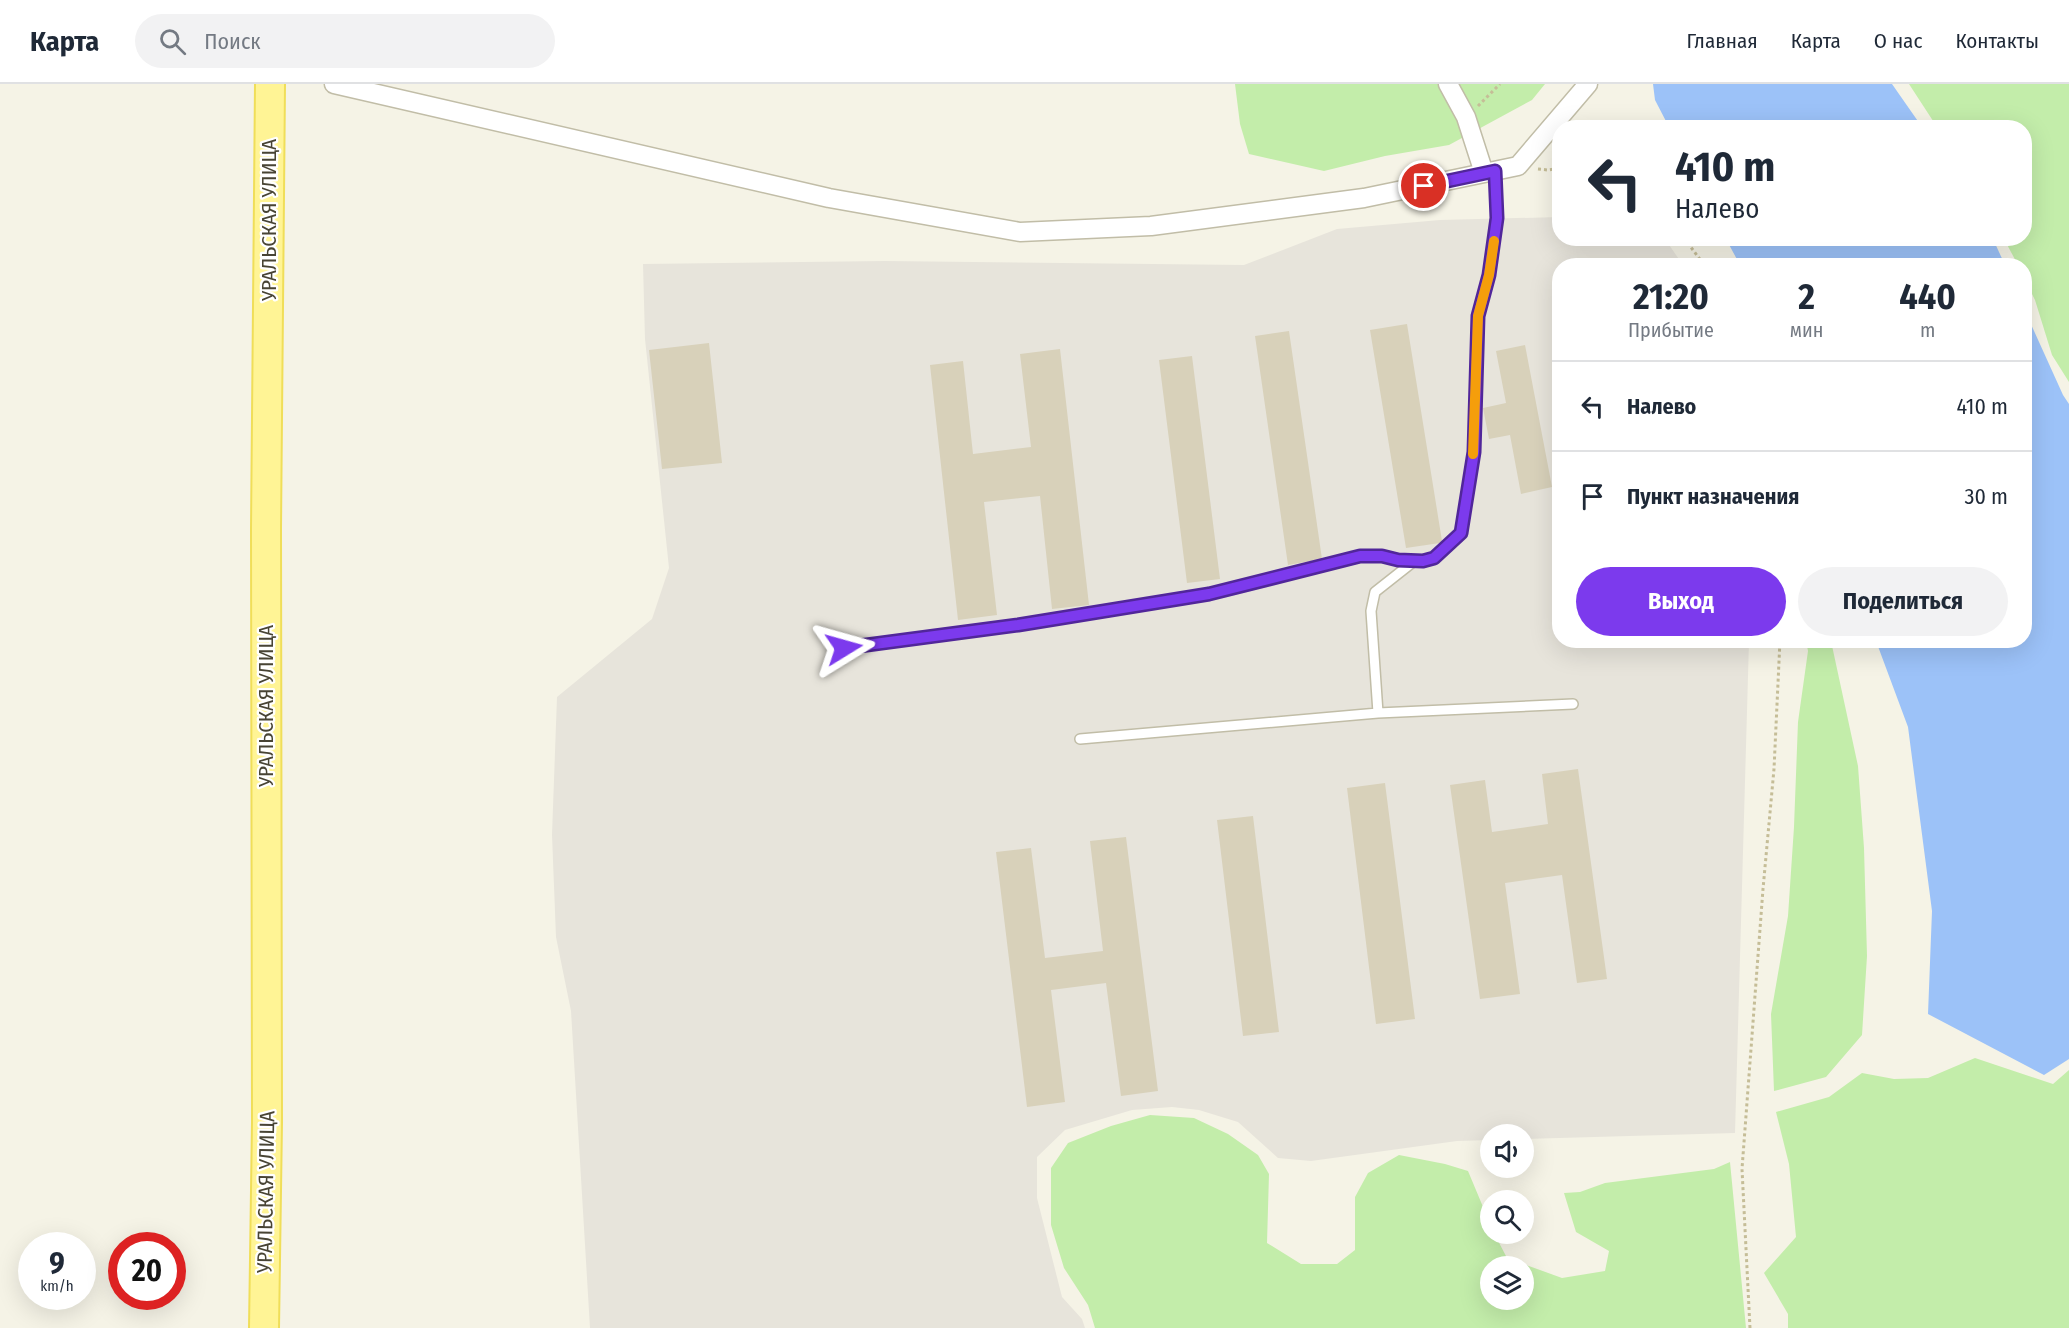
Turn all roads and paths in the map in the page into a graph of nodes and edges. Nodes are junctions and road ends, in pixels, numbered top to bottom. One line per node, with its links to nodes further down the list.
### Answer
1 (270, 84): 16 (main road, УРАЛЬСКАЯ УЛИЦА)
2 (334, 84): 9 (street)
3 (1448, 84): 6 (street)
4 (1500, 84): 6 (path)
5 (1588, 84): 7 (street)
6 (1466, 117): 9 (street)
7 (1557, 120)
8 (1552, 126): 9 (street)
9 (1490, 172): 10 (lane)
10 (1413, 562): 11 (lane); 14 (lane)
11 (844, 648)
12 (1780, 648): 17 (path)
13 (1573, 704): 14 (lane)
14 (1378, 713): 15 (lane)
15 (1080, 739)
16 (264, 1328)
17 (1750, 1328)

